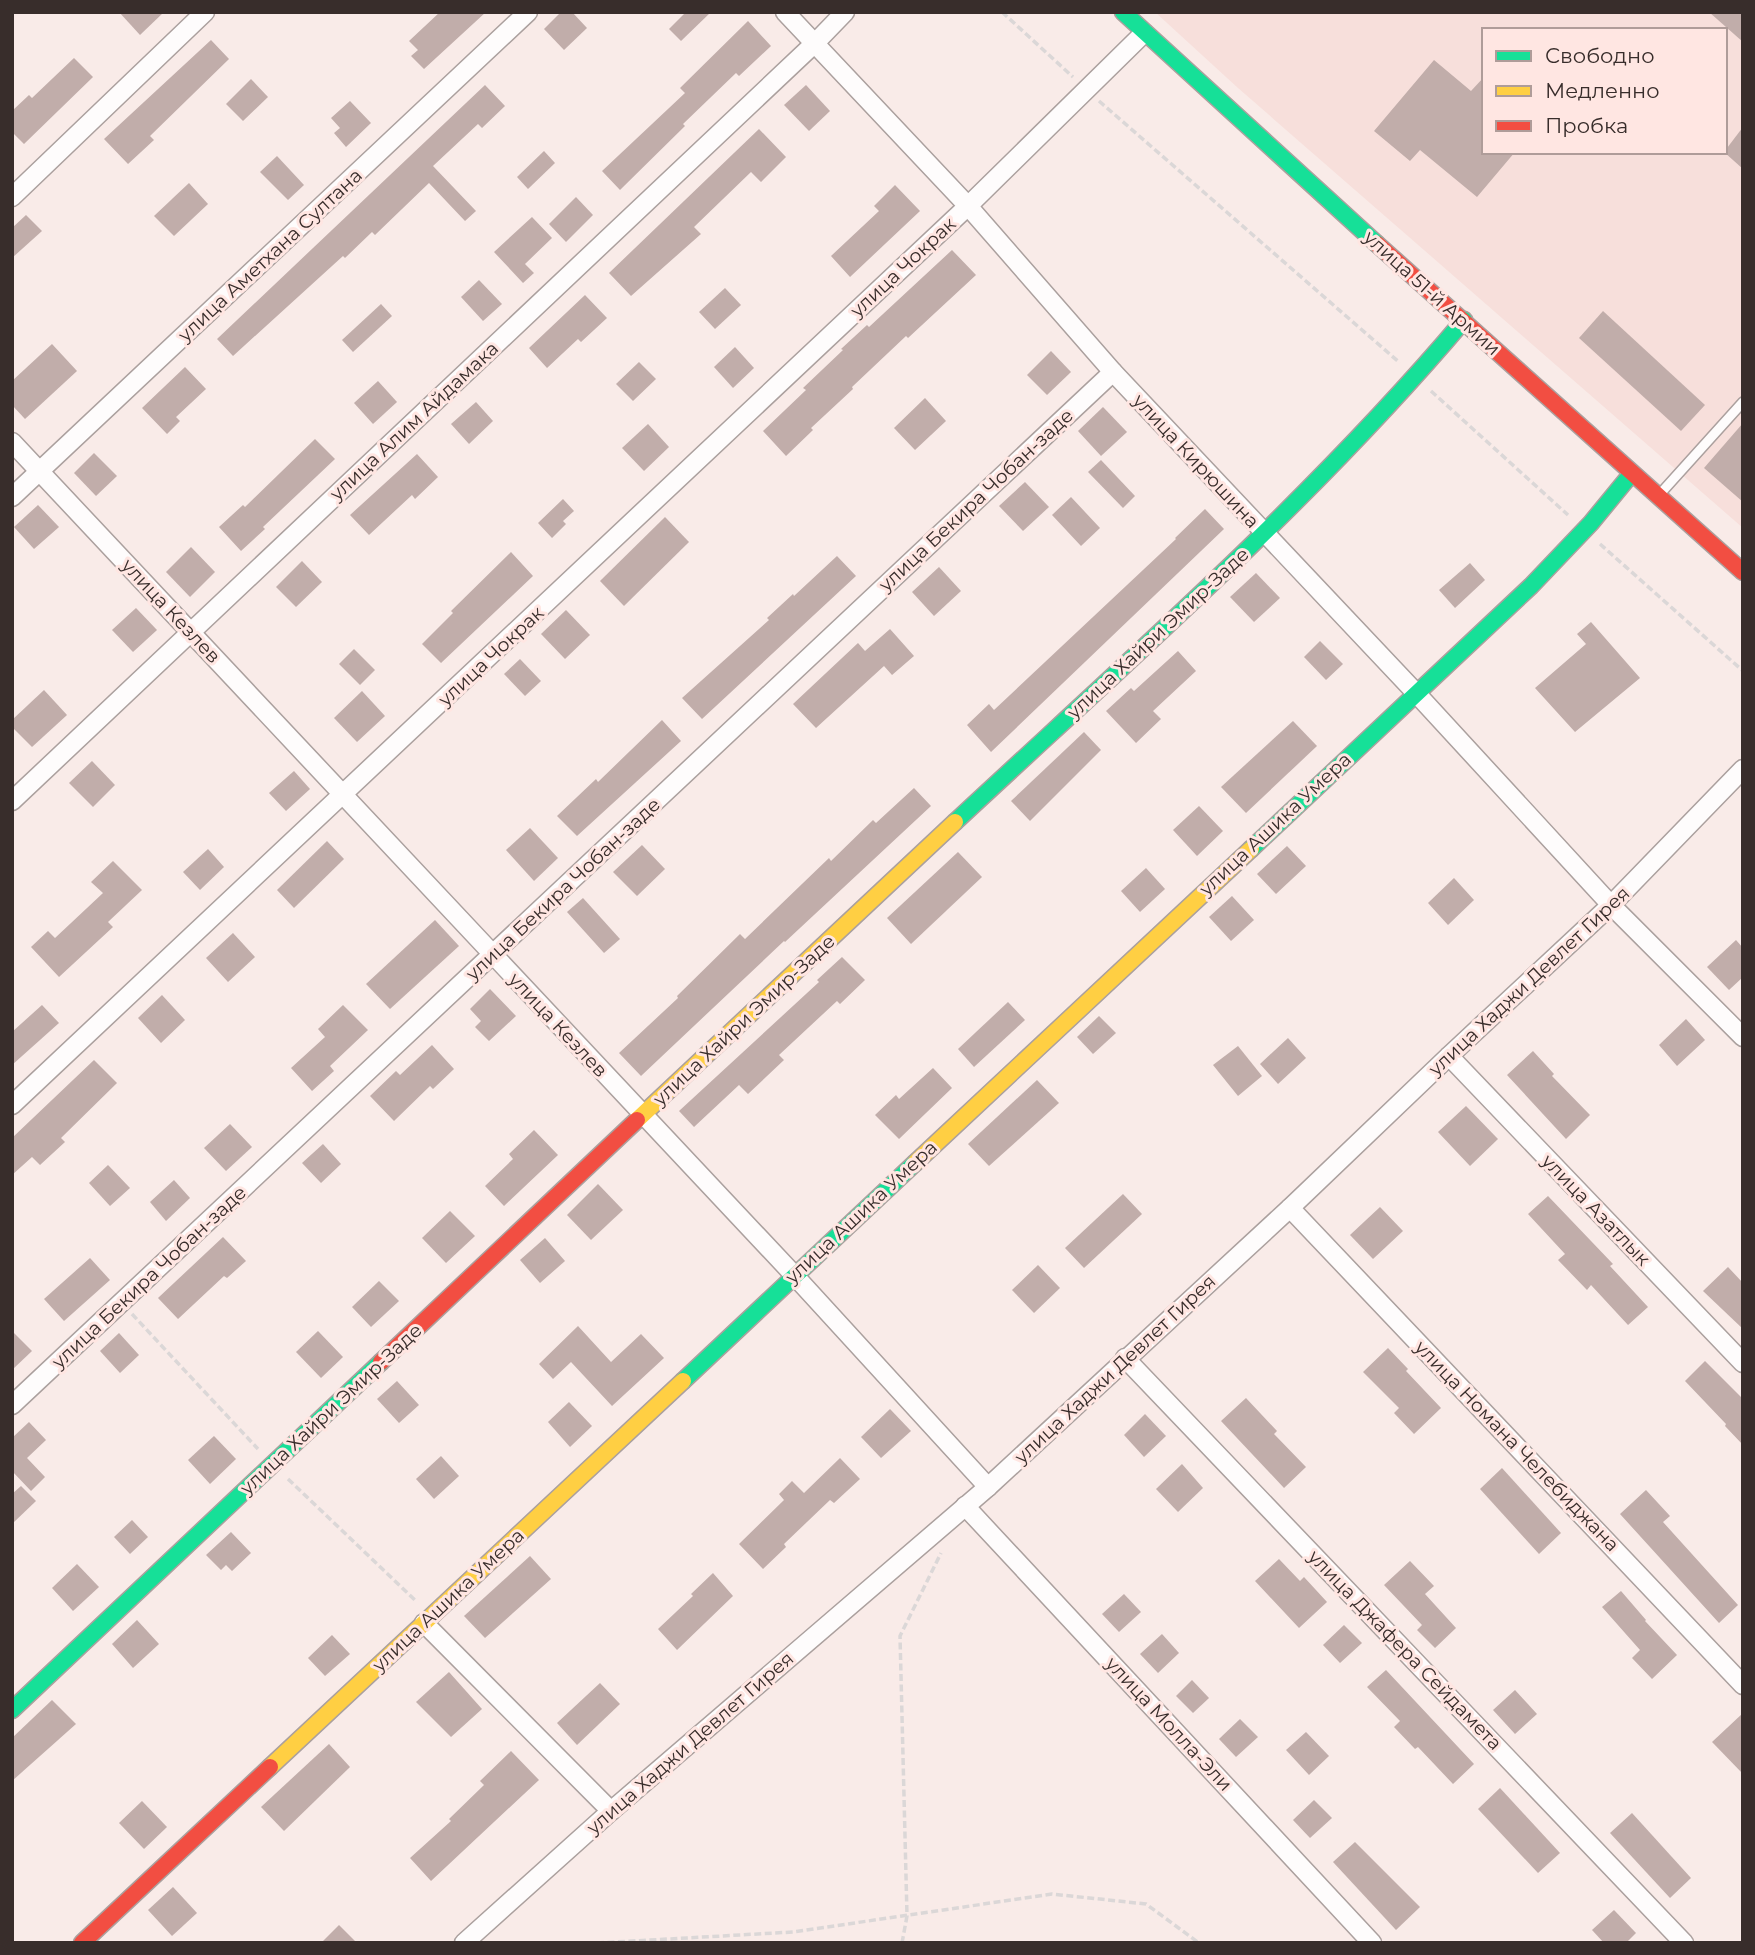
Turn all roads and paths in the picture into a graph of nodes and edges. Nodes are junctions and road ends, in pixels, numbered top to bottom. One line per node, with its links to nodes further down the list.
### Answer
1 (205, 12): 10 (street)
2 (528, 12): 17 (street, улица Аметхана Султана)
3 (785, 12): 8 (street, улица Кирюшина)
4 (845, 12): 8 (street, улица Алим Айдамака)
5 (1002, 12): 9 (path)
6 (1123, 12): 7 (street, улица 51-й Армии)
7 (1144, 33): 9 (street, улица Чокрак); 12 (street, улица 51-й Армии)
8 (816, 42): 11 (street, улица Кирюшина); 24 (street, улица Алим Айдамака)
9 (1086, 89): 11 (street, улица Чокрак); 14 (path)
10 (12, 197)
11 (968, 206): 13 (street, улица Кирюшина); 28 (street, улица Чокрак)
12 (1464, 320): 14 (street, улица Хайри Эмир-Заде); 18 (street, улица 51-й Армии)
13 (1113, 372): 22 (street, улица Кирюшина); 31 (street, улица Бекира Чобан-заде)
14 (1415, 376): 21 (path); 22 (street, улица Хайри Эмир-Заде)
15 (1743, 402): 19 (lane)
16 (12, 442): 17 (street, улица Кезлев)
17 (40, 471): 20 (street, улица Аметхана Султана); 24 (street, улица Кезлев)
18 (1632, 473): 19 (street, улица 51-й Армии); 21 (street, улица Ашика Умера)
19 (1658, 496): 23 (street, улица 51-й Армии)
20 (12, 497)
21 (1584, 530): 25 (path); 26 (street, улица Ашика Умера)
22 (1264, 534): 26 (street, улица Кирюшина); 35 (street, улица Хайри Эмир-Заде)
23 (1743, 572)
24 (190, 631): 28 (street, улица Кезлев); 29 (street, улица Алим Айдамака)
25 (1743, 671)
26 (1416, 693): 30 (street, улица Кирюшина); 37 (street, улица Ашика Умера)
27 (1743, 769): 30 (street, улица Хаджи Девлет Гирея)
28 (344, 794): 31 (street, улица Кезлев); 34 (street, улица Чокрак)
29 (12, 801)
30 (1611, 905): 32 (street, улица Кирюшина); 33 (street, улица Хаджи Девлет Гирея)
31 (492, 955): 35 (street, улица Кезлев); 38 (street, улица Бекира Чобан-заде)
32 (1743, 1037)
33 (1449, 1056): 36 (street, улица Хаджи Девлет Гирея); 40 (street, улица Азатлык)
34 (12, 1105)
35 (643, 1114): 37 (street, улица Кезлев); 42 (street, улица Хайри Эмир-Заде)
36 (1290, 1208): 39 (street, улица Хаджи Девлет Гирея); 47 (street, улица Номана Челебиджана)
37 (794, 1275): 43 (street, улица Кезлев); 46 (street, улица Ашика Умера)
38 (121, 1303): 41 (street, улица Бекира Чобан-заде); 42 (path)
39 (1125, 1358): 43 (street, улица Хаджи Девлет Гирея); 57 (street, улица Джафера Сейдамета)
40 (1743, 1363)
41 (12, 1405)
42 (272, 1464): 46 (path); 48 (street, улица Хайри Эмир-Заде)
43 (988, 1487): 44 (street, улица Хаджи Девлет Гирея)
44 (965, 1506): 49 (street, улица Хаджи Девлет Гирея); 56 (street, улица Молла-Эли)
45 (941, 1553): 50 (path)
46 (427, 1619): 49 (street); 51 (street, улица Ашика Умера)
47 (1743, 1685)
48 (12, 1710)
49 (611, 1811): 52 (street, улица Хаджи Девлет Гирея)
50 (907, 1916): 53 (path); 54 (path); 55 (path)
51 (82, 1943)
52 (464, 1943)
53 (597, 1943)
54 (902, 1943)
55 (1199, 1943)
56 (1372, 1943)
57 (1684, 1943)

